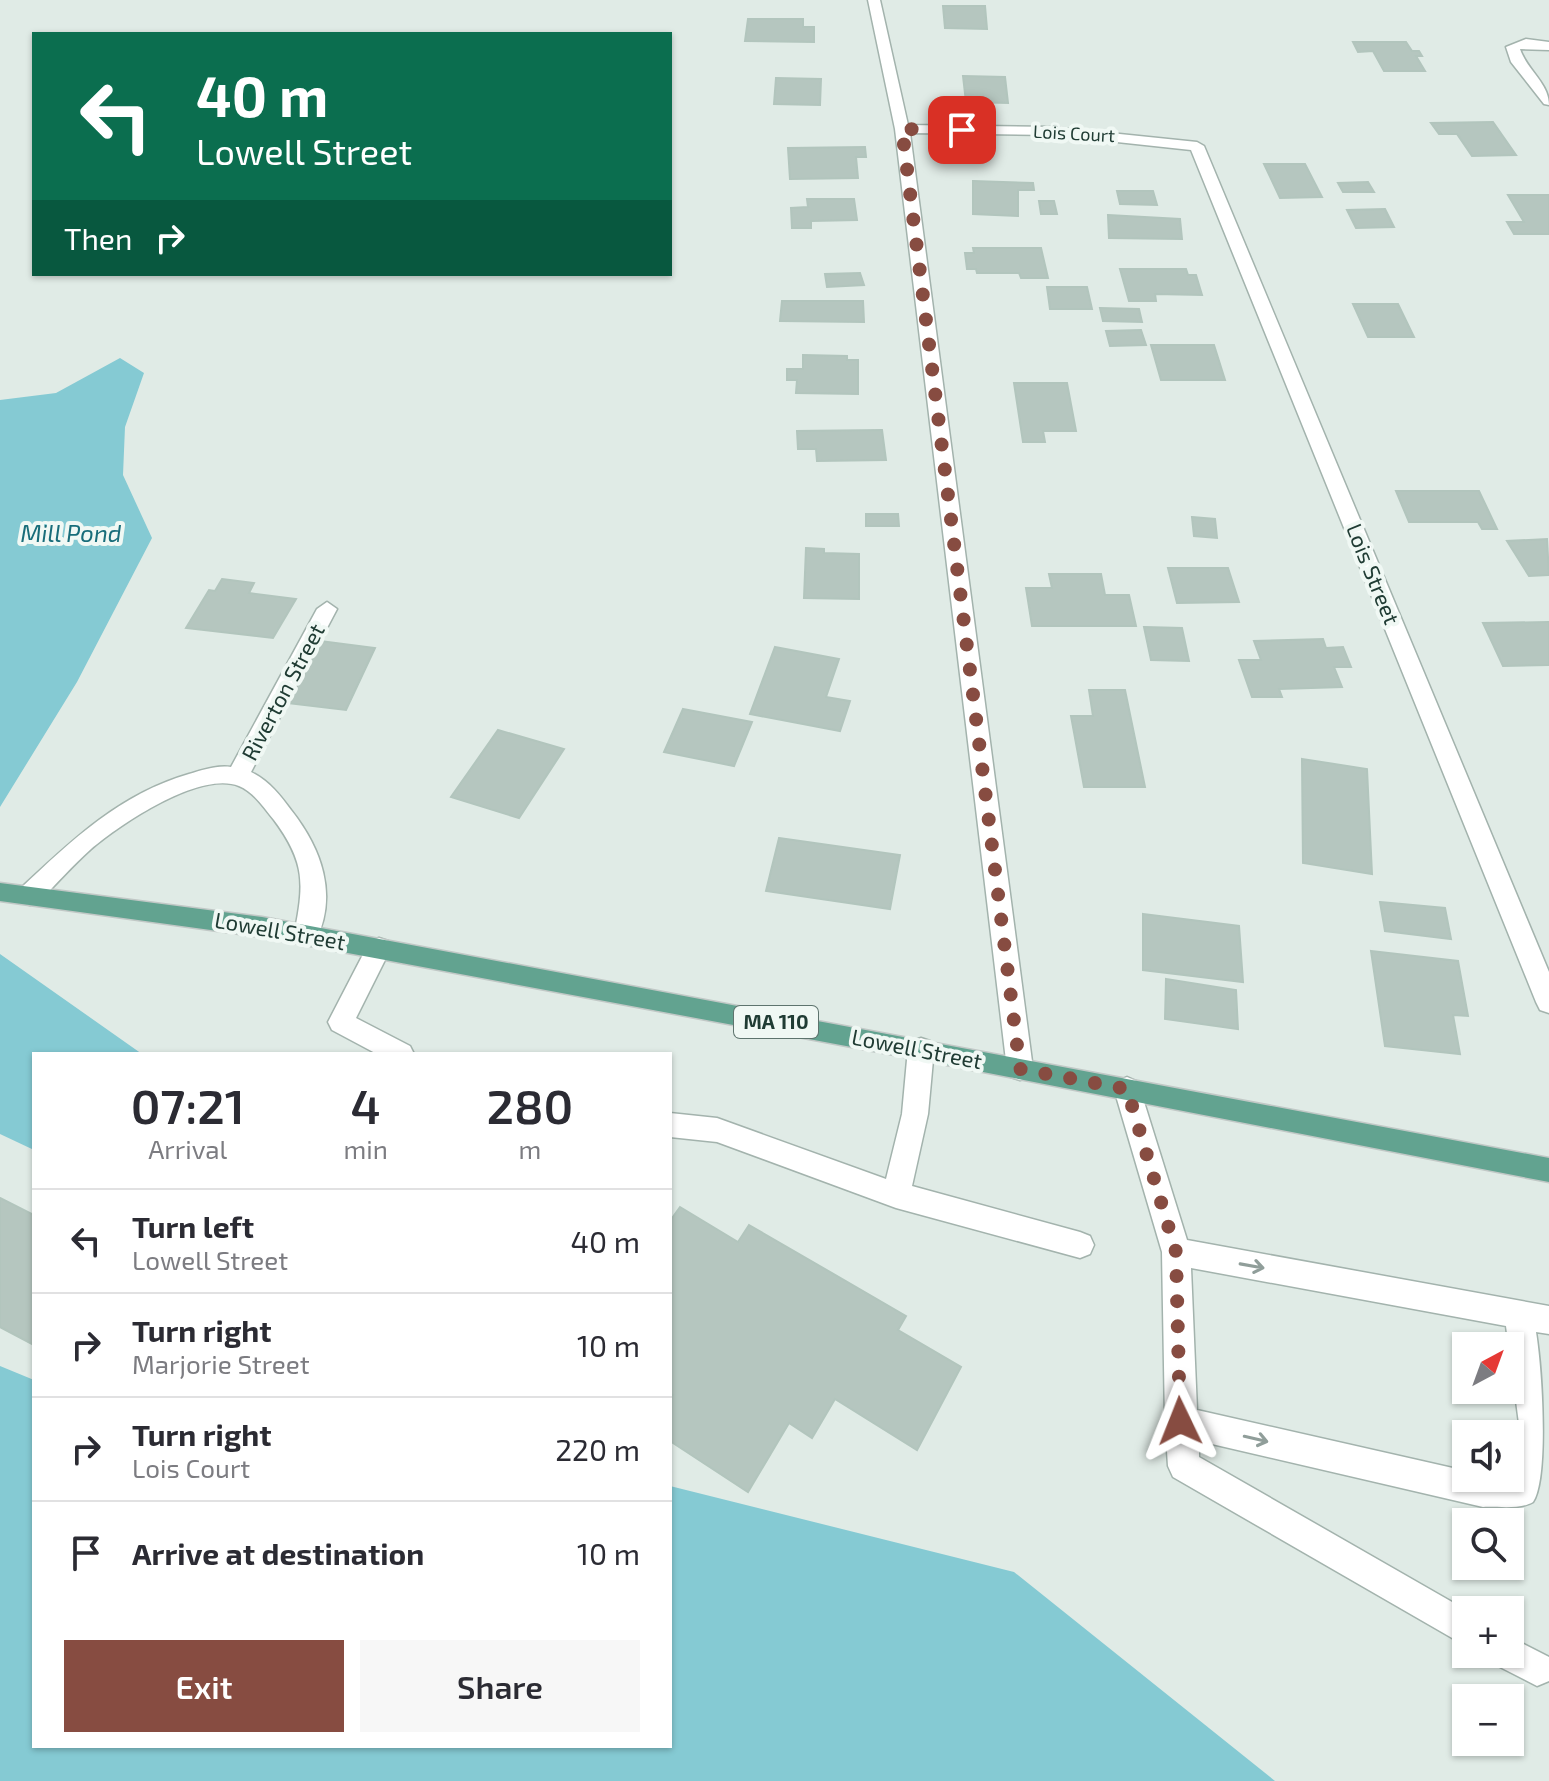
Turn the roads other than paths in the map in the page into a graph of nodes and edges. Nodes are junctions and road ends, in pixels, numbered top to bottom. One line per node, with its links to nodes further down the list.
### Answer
1 (874, 0): 4 (street)
2 (1549, 46): 3 (street)
3 (1549, 101)
4 (902, 129): 5 (street, Lois Court); 15 (street)
5 (1197, 146): 12 (street, Lois Street)
6 (327, 609): 7 (street, Riverton Street)
7 (238, 776): 9 (street, Riverton Street); 10 (street, Riverton Street)
8 (0, 892): 9 (main road, Lowell Street / MA 110)
9 (30, 895): 10 (main road, Lowell Street / MA 110)
10 (306, 935): 11 (main road, Lowell Street / MA 110)
11 (379, 948): 13 (main road, Lowell Street / MA 110); 14 (street)
12 (1549, 1002)
13 (921, 1049): 15 (main road, Lowell Street / MA 110); 19 (street)
14 (397, 1052)
15 (1020, 1069): 16 (main road, Lowell Street / MA 110)
16 (1127, 1089): 18 (main road, Lowell Street / MA 110); 21 (street)
17 (672, 1125): 19 (street)
18 (1549, 1170)
19 (896, 1195): 20 (street)
20 (1080, 1245)
21 (1176, 1252): 22 (street, one-way to 22); 24 (street)
22 (1519, 1314): 23 (street); 24 (street, one-way to 22)
23 (1549, 1320)
24 (1180, 1421): 25 (street)
25 (1452, 1621)

